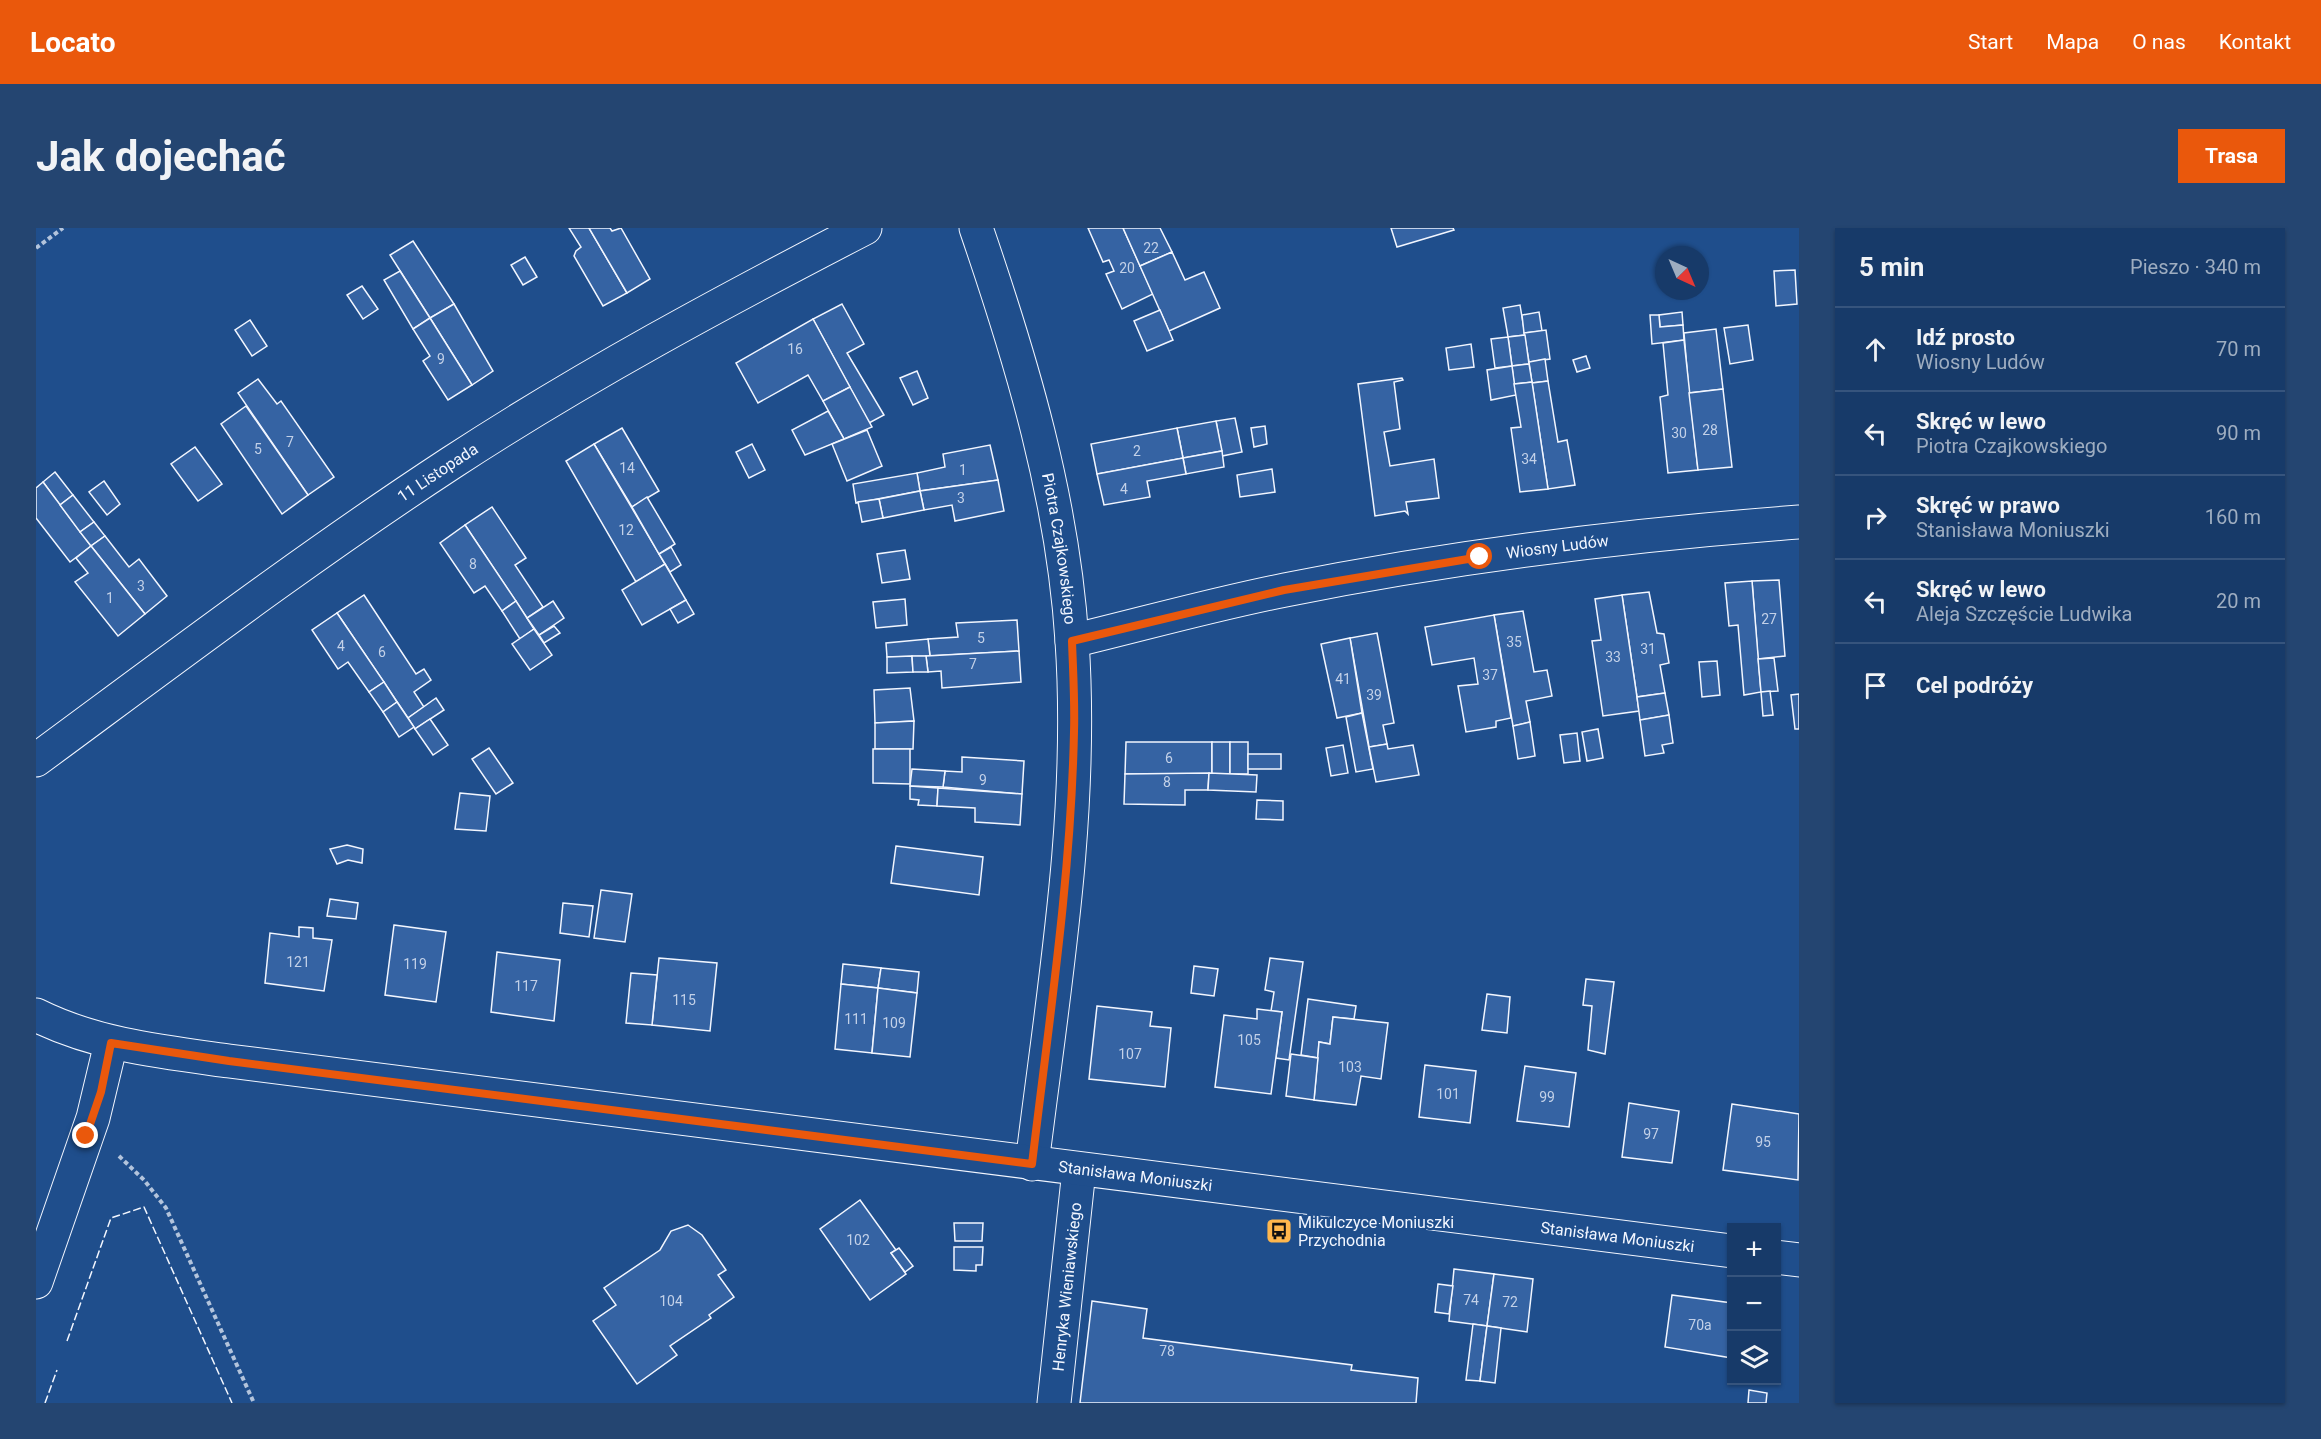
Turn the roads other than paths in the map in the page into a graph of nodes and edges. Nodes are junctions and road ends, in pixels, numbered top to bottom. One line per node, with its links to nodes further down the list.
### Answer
1 (865, 228): 5 (street, 11 Listopada)
2 (976, 228): 4 (street, Piotra Czajkowskiego)
3 (1799, 522): 4 (street, Wiosny Ludów)
4 (1072, 641): 8 (street, Piotra Czajkowskiego)
5 (36, 760)
6 (36, 1015): 7 (street, Stanisława Moniuszki)
7 (111, 1043): 8 (street, Stanisława Moniuszki); 13 (street)
8 (1032, 1164): 9 (street, Stanisława Moniuszki)
9 (1079, 1170): 10 (street, Stanisława Moniuszki); 14 (street, Henryka Wieniawskiego)
10 (1727, 1251)
11 (1781, 1258): 12 (street)
12 (1799, 1260)
13 (36, 1282)
14 (1054, 1403)

